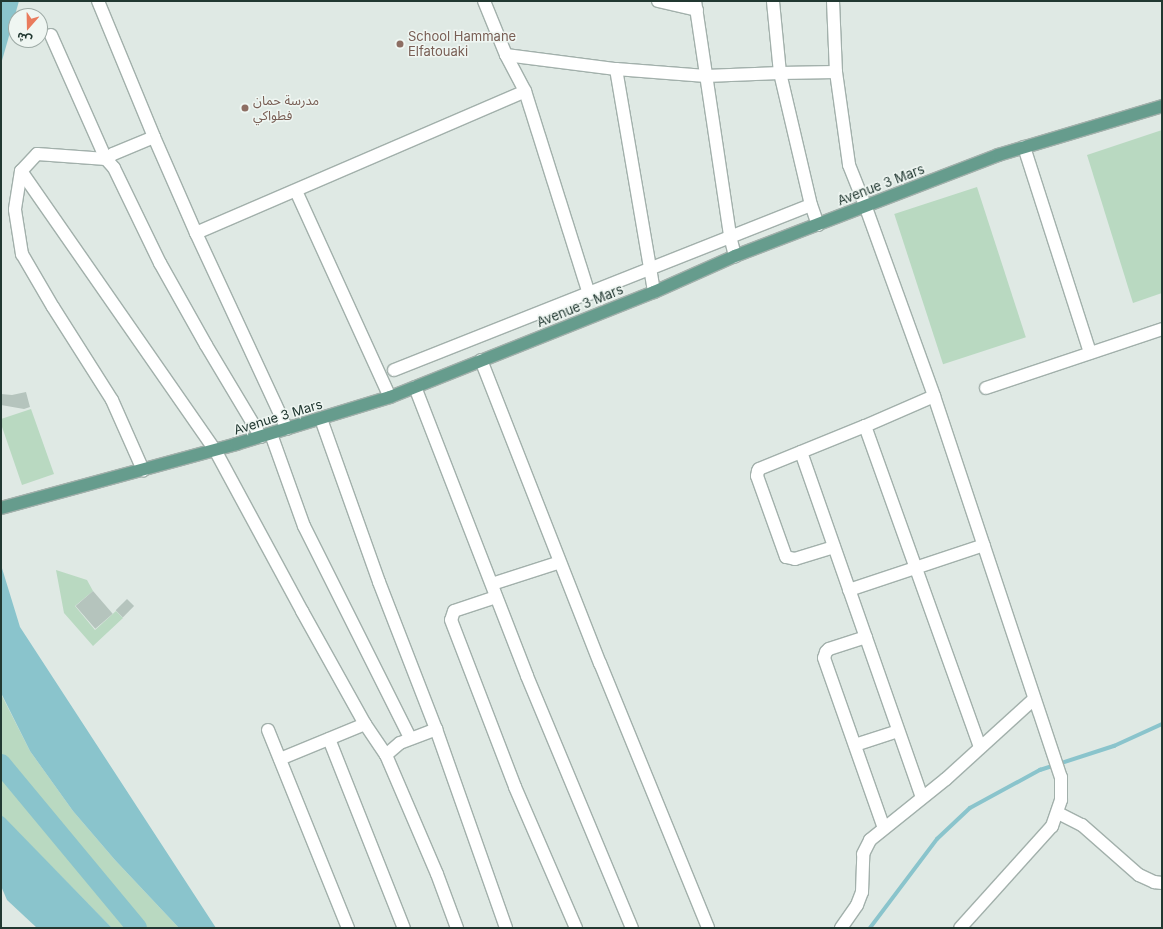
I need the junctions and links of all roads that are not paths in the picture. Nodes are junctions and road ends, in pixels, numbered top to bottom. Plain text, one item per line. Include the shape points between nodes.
1 (98, 1) edge
2 (484, 1) edge
3 (658, 1) edge
4 (772, 1) edge
5 (833, 1) edge
6 (696, 6) edge
7 (51, 35) dead end
8 (506, 55) junction
9 (616, 69) junction
10 (836, 72) junction
11 (780, 73) junction
12 (706, 76) junction
13 (525, 91) junction
14 (1162, 106) edge
15 (154, 137) junction
16 (1024, 147) junction
17 (106, 159) junction
18 (21, 171) junction
19 (296, 191) junction
20 (811, 205) junction
21 (865, 206) junction
22 (818, 225) junction
23 (196, 233) junction
24 (730, 236) junction
25 (736, 256) junction
26 (651, 268) junction
27 (654, 292) junction
28 (589, 294) junction
29 (1162, 329) edge
30 (1090, 353) junction
31 (481, 360) junction
32 (394, 370) dead end
33 (416, 387) junction
34 (986, 388) dead end
35 (934, 396) junction
36 (390, 397) junction
37 (321, 419) junction
38 (865, 426) junction
39 (287, 429) junction
40 (266, 435) junction
41 (215, 450) junction
42 (801, 452) junction
43 (143, 470) junction
44 (1, 508) edge
45 (984, 545) junction
46 (834, 547) junction
47 (560, 562) junction
48 (916, 569) junction
49 (492, 584) junction
50 (849, 590) junction
51 (496, 597) junction
52 (866, 637) junction
53 (1034, 699) junction
54 (366, 724) junction
55 (436, 729) junction
56 (268, 730) dead end
57 (898, 731) junction
58 (410, 738) junction
59 (329, 739) junction
60 (855, 745) junction
61 (980, 747) junction
62 (386, 755) junction
63 (280, 759) junction
64 (922, 797) junction
65 (1058, 813) junction
66 (884, 828) junction
67 (1162, 883) edge
68 (348, 928) edge
69 (404, 928) edge
70 (457, 928) edge
71 (506, 928) edge
72 (576, 928) edge
73 (632, 928) edge
74 (708, 928) edge
75 (841, 928) edge
76 (960, 928) edge

1 - 15 street
2 - 8 street
3 - 6 street
4 - 11 street
5 - 10 street
6 - 12 street
7 - 17 street
8 - 9 street
8 - 13 street
9 - 12 street
9 - 26 street
10 - 11 street
10 - 21 street via 849,165
11 - 12 street
11 - 20 street
12 - 24 street
13 - 19 street
13 - 28 street
14 - 16 main road, Avenue 3 Mars
15 - 17 street
15 - 23 street
16 - 21 main road, Avenue 3 Mars
16 - 30 street
17 - 18 street via 37,154
17 - 40 street via 114,168 160,263 206,345
18 - 41 street
18 - 43 street via 14,210 22,254 112,400
19 - 23 street
19 - 36 street
20 - 22 street
20 - 24 street
21 - 22 main road, Avenue 3 Mars
21 - 35 street
22 - 25 main road, Avenue 3 Mars
23 - 39 street
24 - 25 street
24 - 26 street
25 - 27 main road, Avenue 3 Mars
26 - 27 street
26 - 28 street
27 - 31 main road, Avenue 3 Mars
28 - 32 street
29 - 30 street
30 - 34 street
31 - 33 main road, Avenue 3 Mars
31 - 47 street
33 - 36 main road, Avenue 3 Mars
33 - 49 street
35 - 38 street
35 - 45 street
36 - 37 main road, Avenue 3 Mars
37 - 39 main road, Avenue 3 Mars
37 - 55 street via 379,582
38 - 42 street
38 - 48 street
39 - 40 main road, Avenue 3 Mars
40 - 41 main road, Avenue 3 Mars
40 - 58 street via 304,526
41 - 43 main road, Avenue 3 Mars
41 - 54 street
42 - 46 street
42 - 46 street via 759,469 757,474 782,546 786,557 791,559
43 - 44 main road, Avenue 3 Mars
45 - 48 street
45 - 53 street
46 - 50 street
47 - 49 street
47 - 74 street
48 - 50 street
48 - 61 street
49 - 51 street
50 - 52 street
51 - 72 street via 454,611 451,620 515,787
51 - 73 street
52 - 57 street
52 - 60 street via 829,649 824,655
53 - 61 street
53 - 65 street via 1061,777
54 - 59 street
54 - 62 street
55 - 58 street
55 - 71 street
56 - 63 street
57 - 60 street
57 - 64 street
58 - 62 street
59 - 63 street
59 - 69 street
60 - 66 street
61 - 64 street via 946,779
62 - 70 street
63 - 68 street
64 - 66 street
65 - 67 street via 1082,825 1139,875
65 - 76 street via 1044,837
66 - 75 street via 866,846 863,854 862,892 857,905

